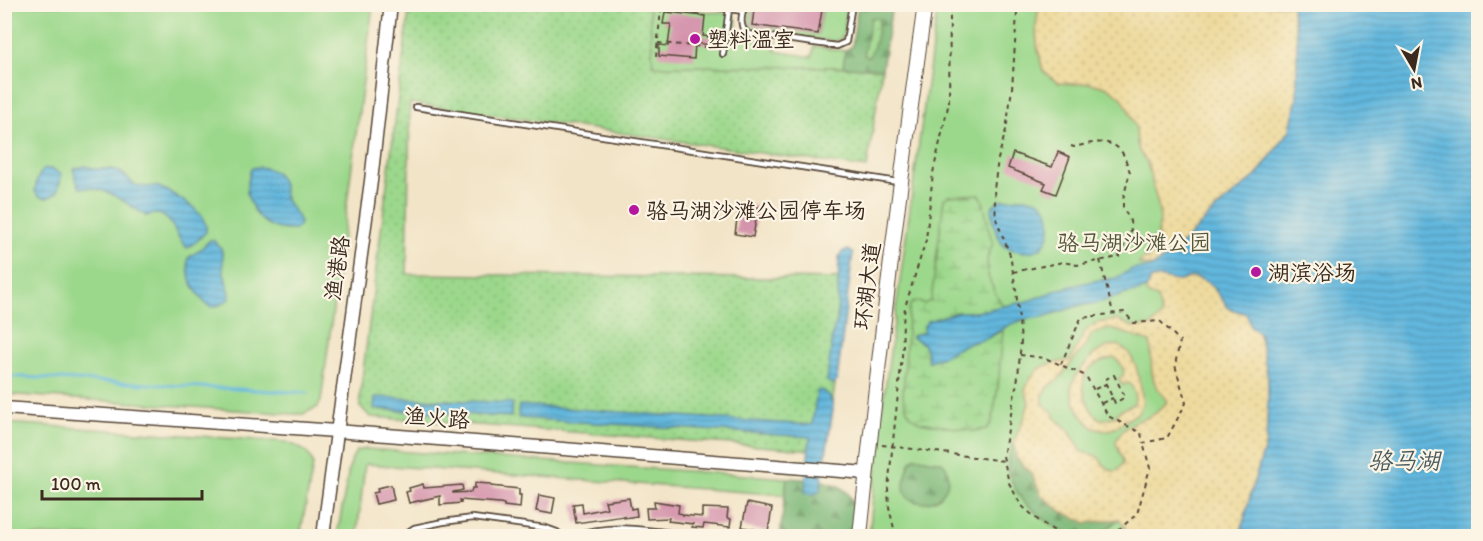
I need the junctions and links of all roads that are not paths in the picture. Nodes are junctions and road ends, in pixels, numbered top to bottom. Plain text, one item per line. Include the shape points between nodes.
1 (391, 4) edge
2 (696, 4) edge
3 (744, 4) edge
4 (852, 4) edge
5 (925, 4) edge
6 (1004, 4) edge
7 (706, 6) edge
8 (1018, 7) road end
9 (729, 9) junction
10 (743, 11) junction
11 (723, 51) road end
12 (416, 107) dead end
13 (901, 182) junction
14 (4, 408) edge
15 (336, 431) junction
16 (866, 473) junction
17 (323, 537) edge
18 (402, 537) edge
19 (562, 537) edge
20 (574, 537) edge
21 (692, 537) edge
22 (860, 537) edge

1 - 15 street, 渔港路
2 - 7 lane
3 - 10 lane
4 - 10 lane via 846,42 837,46 748,34 741,27
5 - 13 main road, 环湖大道
6 - 8 lane
7 - 9 lane
9 - 10 lane
9 - 11 lane
12 - 13 lane
13 - 16 main road, 环湖大道
14 - 15 street, 渔火路
15 - 16 street, 渔火路
15 - 17 street, 渔港路
16 - 22 main road, 环湖大道
18 - 19 lane via 414,528 473,518 546,528
20 - 21 lane via 601,529 644,529

